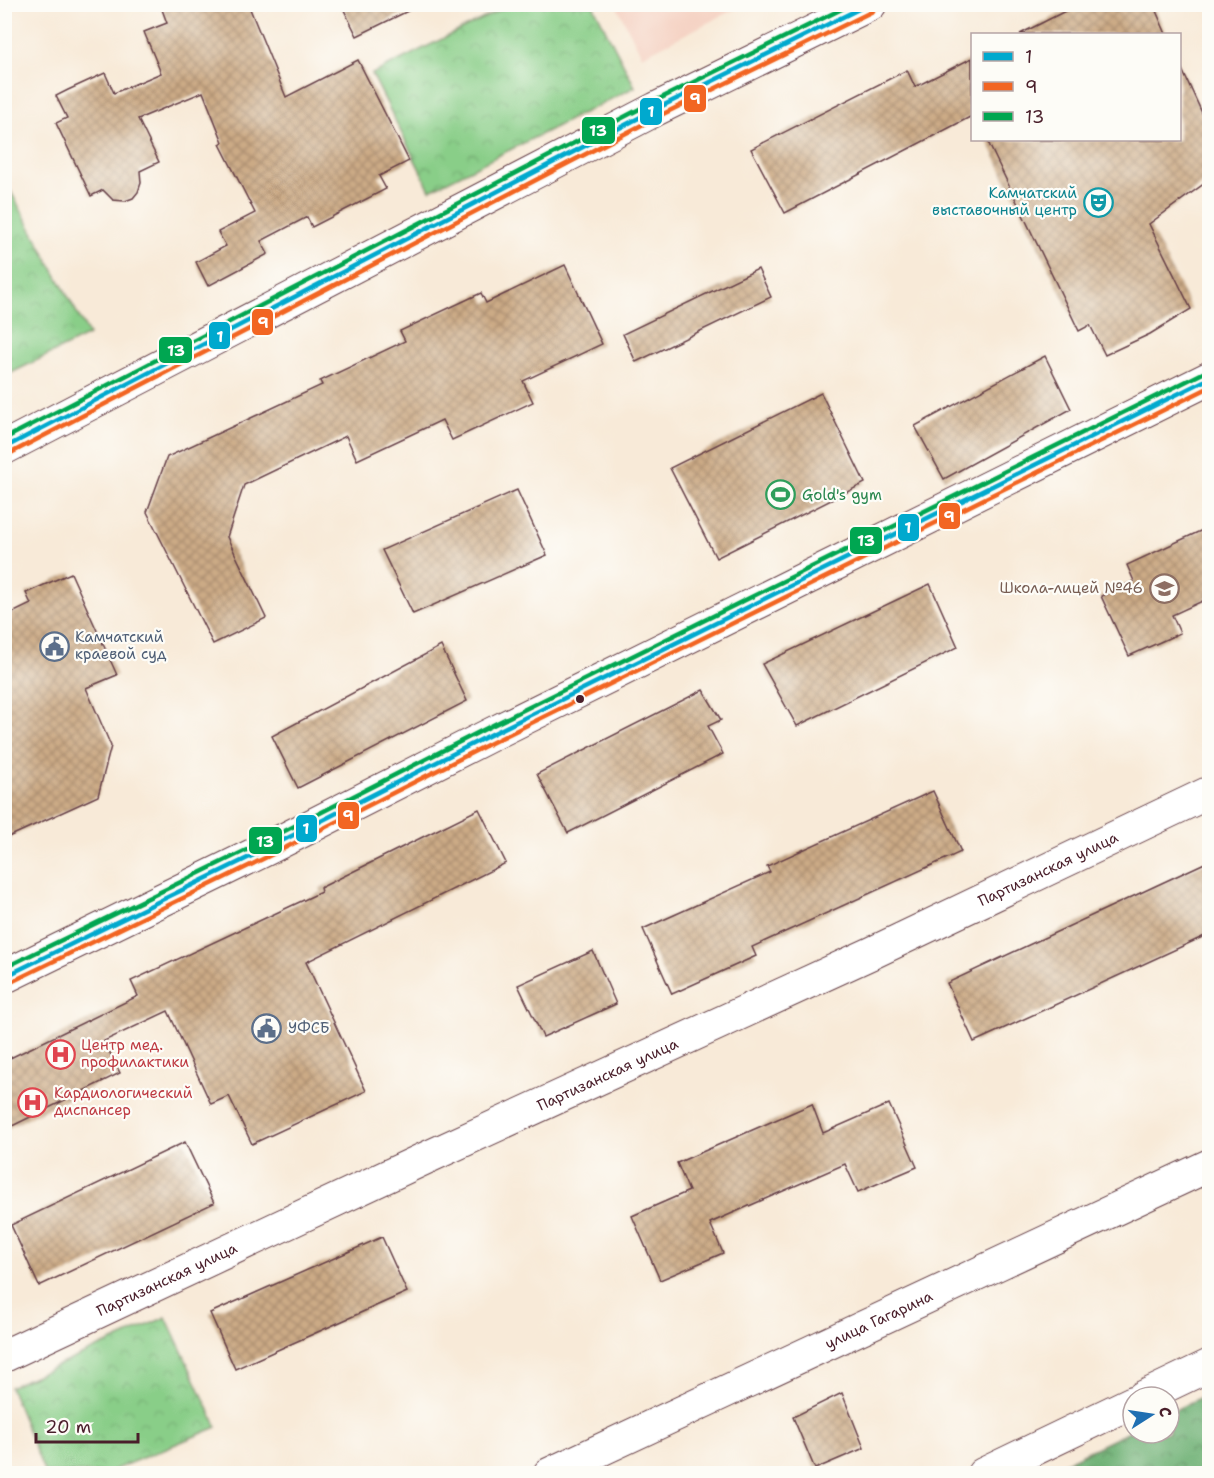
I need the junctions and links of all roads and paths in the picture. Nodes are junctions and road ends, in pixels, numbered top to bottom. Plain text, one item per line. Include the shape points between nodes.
1 (870, 4) edge
2 (1209, 378) edge
3 (4, 448) edge
4 (1209, 792) edge
5 (4, 977) edge
6 (1209, 1165) edge
7 (4, 1356) edge
8 (1209, 1365) edge
9 (1168, 1385) edge
10 (1121, 1408) edge
11 (549, 1473) edge
12 (983, 1473) edge

1 - 3 main road via 666,104
2 - 5 main road
4 - 7 street, Партизанская улица via 885,947
6 - 11 street, улица Гагарина
8 - 9 street
10 - 12 street

